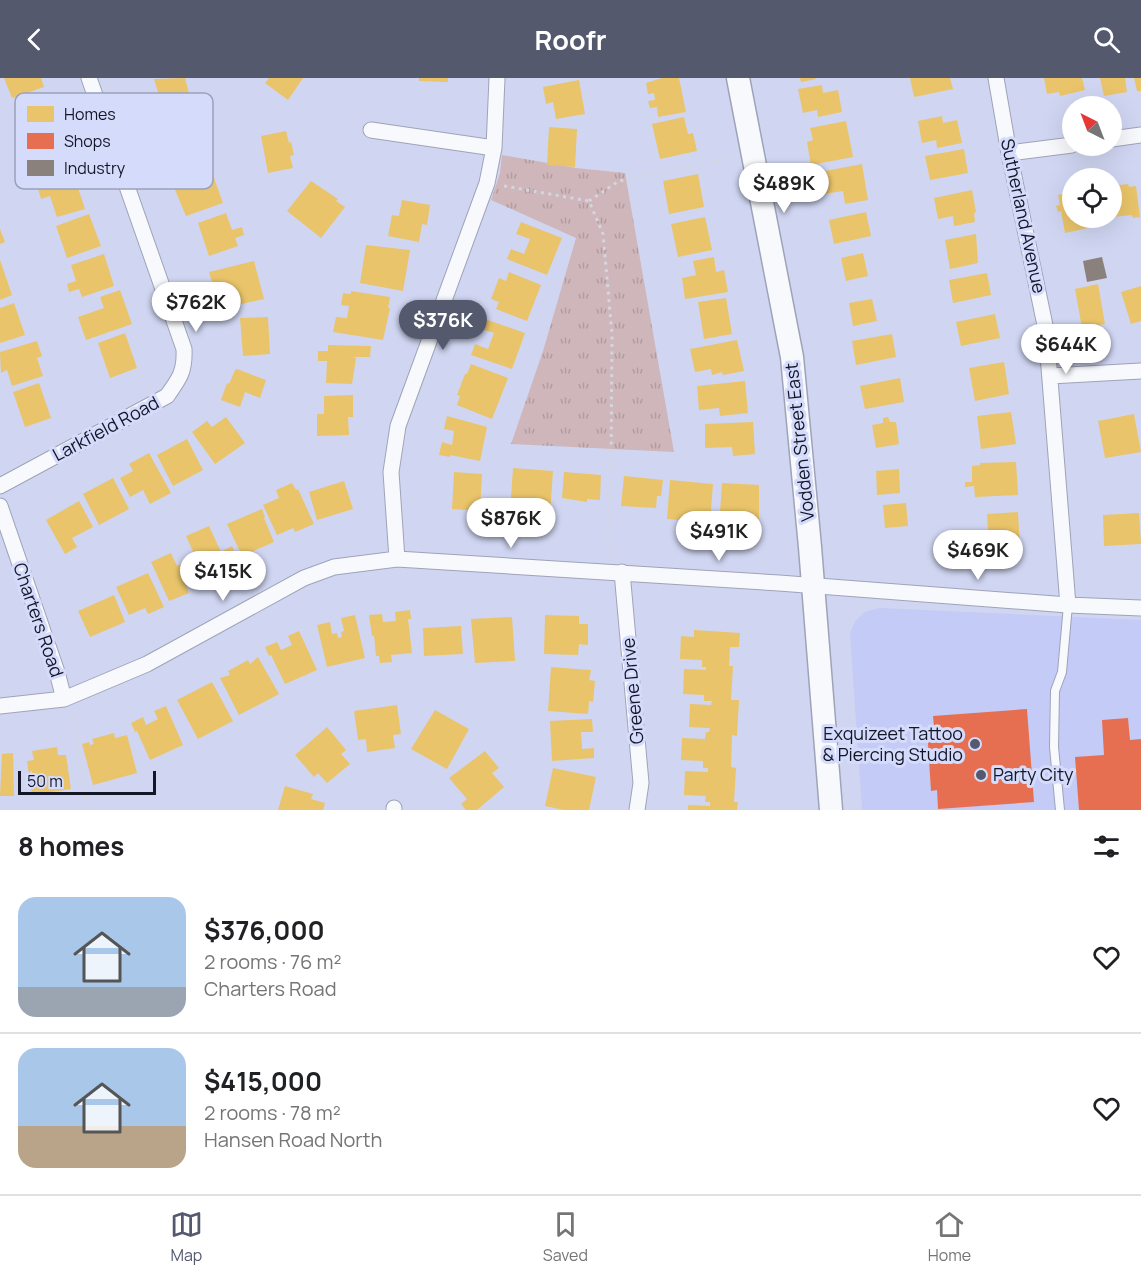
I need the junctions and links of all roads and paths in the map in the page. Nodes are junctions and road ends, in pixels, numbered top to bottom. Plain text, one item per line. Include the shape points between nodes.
1 (89, 78) edge
2 (497, 78) edge
3 (738, 78) edge
4 (996, 78) edge
5 (94, 93) edge
6 (371, 130) dead end
7 (1141, 135) edge
8 (1122, 138) edge
9 (1062, 146) edge
10 (494, 148) junction
11 (1009, 153) junction
12 (752, 155) junction
13 (487, 183) junction
14 (128, 189) edge
15 (589, 201) junction
16 (1141, 371) edge
17 (1050, 376) junction
18 (0, 486) edge
19 (0, 506) edge
20 (397, 559) junction
21 (622, 572) junction
22 (813, 585) junction
23 (1068, 605) junction
24 (1141, 608) edge
25 (64, 699) junction
26 (0, 706) edge
27 (88, 810) edge
28 (636, 810) edge
29 (831, 810) edge
30 (1060, 810) edge

1 - 5 street, Larkfield Road
2 - 10 street
3 - 12 street, Vodden Street East
4 - 11 street, Sutherland Avenue
6 - 10 street
7 - 8 street
9 - 11 street
10 - 13 street
11 - 17 street, Sutherland Avenue via 1046,330
12 - 15 path via 619,181
12 - 22 street, Vodden Street East via 792,357
13 - 15 path
13 - 20 street via 398,426 391,472
14 - 18 street, Larkfield Road via 184,348 185,366 180,378 167,396
15 - 21 path via 603,234 612,334 612,466 607,547
16 - 17 street
17 - 23 street, Sutherland Avenue
19 - 25 street, Charters Road
20 - 21 street
20 - 25 street via 334,567 304,578 147,664
21 - 22 street
21 - 28 street, Greene Drive via 641,783
22 - 23 street
22 - 29 street, Vodden Street East
23 - 24 street
23 - 30 lane via 1062,672 1055,691 1054,747
25 - 26 street
25 - 27 path via 74,723

